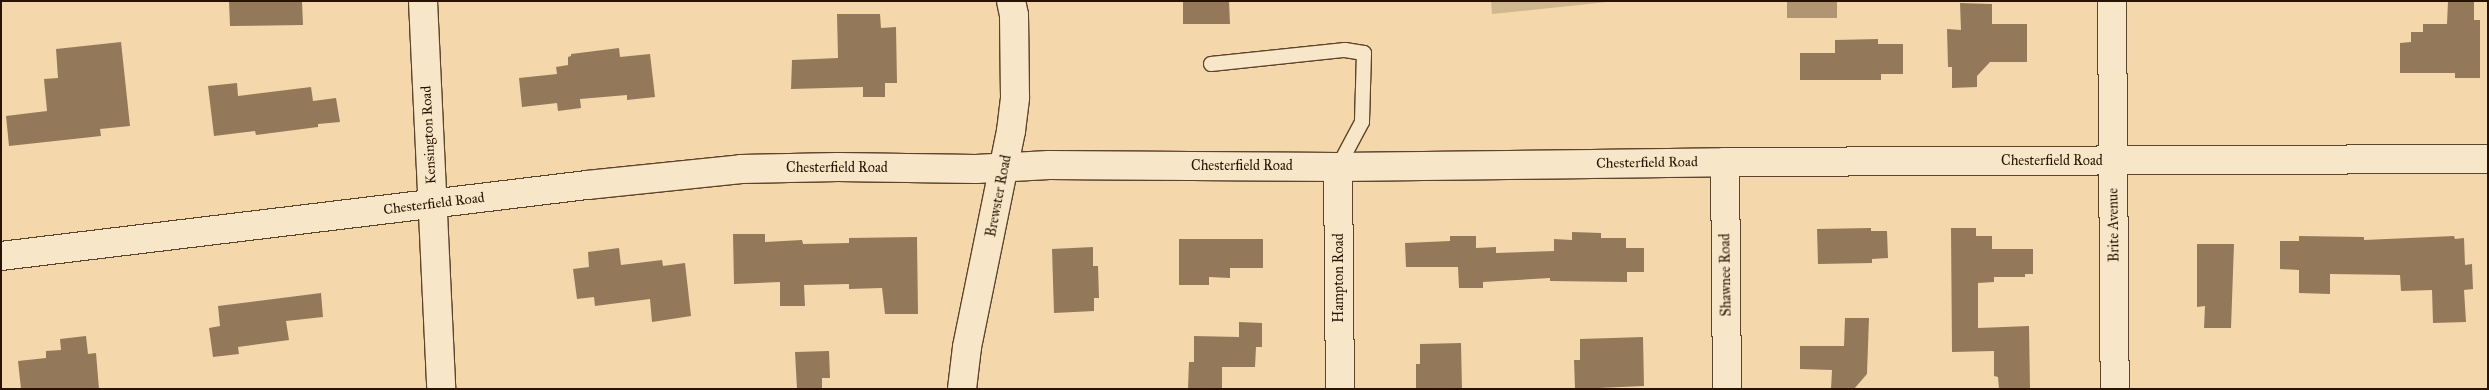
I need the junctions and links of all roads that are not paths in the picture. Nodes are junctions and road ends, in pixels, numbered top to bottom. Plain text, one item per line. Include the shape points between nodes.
1 (423, 1) edge
2 (1011, 1) edge
3 (2112, 1) edge
4 (1211, 64) dead end
5 (2488, 159) edge
6 (2113, 160) junction
7 (1724, 162) junction
8 (1338, 167) junction
9 (1004, 168) junction
10 (433, 204) junction
11 (1, 256) edge
12 (441, 389) edge
13 (962, 389) edge
14 (1340, 389) edge
15 (1727, 389) edge
16 (2115, 389) edge

1 - 10 street, Kensington Road
2 - 9 street, Brewster Road via 1015,98
3 - 6 street, Brite Avenue
4 - 8 lane via 1345,50 1364,53 1362,122
5 - 6 street, Chesterfield Road
6 - 7 street, Chesterfield Road
6 - 16 street, Brite Avenue
7 - 8 street, Chesterfield Road
7 - 15 street, Shawnee Road
8 - 9 street, Chesterfield Road via 1049,165
8 - 14 street, Hampton Road
9 - 10 street, Chesterfield Road via 741,169
9 - 13 street, Brewster Road via 967,347
10 - 11 street, Chesterfield Road
10 - 12 street, Kensington Road

